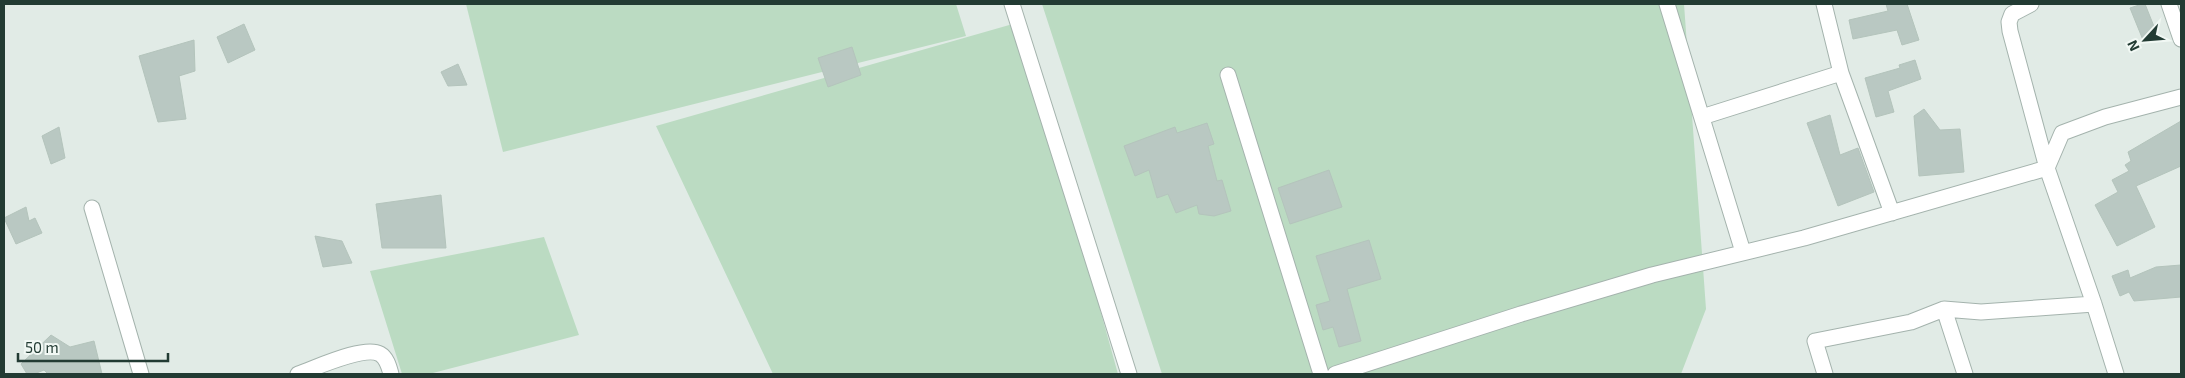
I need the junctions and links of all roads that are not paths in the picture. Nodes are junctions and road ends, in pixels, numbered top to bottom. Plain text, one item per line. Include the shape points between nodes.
1 (1012, 4) edge
2 (1667, 4) edge
3 (1824, 4) edge
4 (2032, 4) edge
5 (2169, 4) edge
6 (2181, 39) edge
7 (1841, 73) junction
8 (1228, 75) dead end
9 (2181, 97) edge
10 (1702, 117) junction
11 (2047, 168) junction
12 (92, 208) dead end
13 (1892, 213) junction
14 (1743, 252) junction
15 (2094, 304) junction
16 (1944, 309) junction
17 (141, 374) edge
18 (298, 374) edge
19 (391, 374) edge
20 (1129, 374) edge
21 (1320, 374) edge
22 (1335, 374) edge
23 (1825, 374) edge
24 (1965, 374) edge
25 (2116, 374) edge

1 - 20 street
2 - 10 street
3 - 7 street
4 - 11 street via 2012,14 2009,22
5 - 6 street
7 - 10 street
7 - 13 street
8 - 21 street
9 - 11 street via 2105,117 2062,133
10 - 14 street
11 - 13 street
11 - 15 street
12 - 17 street
13 - 14 street
14 - 22 street via 1540,308
15 - 16 street via 1981,312
15 - 25 street
16 - 23 street via 1911,322 1815,341
16 - 24 street
18 - 19 street via 372,351 387,361

